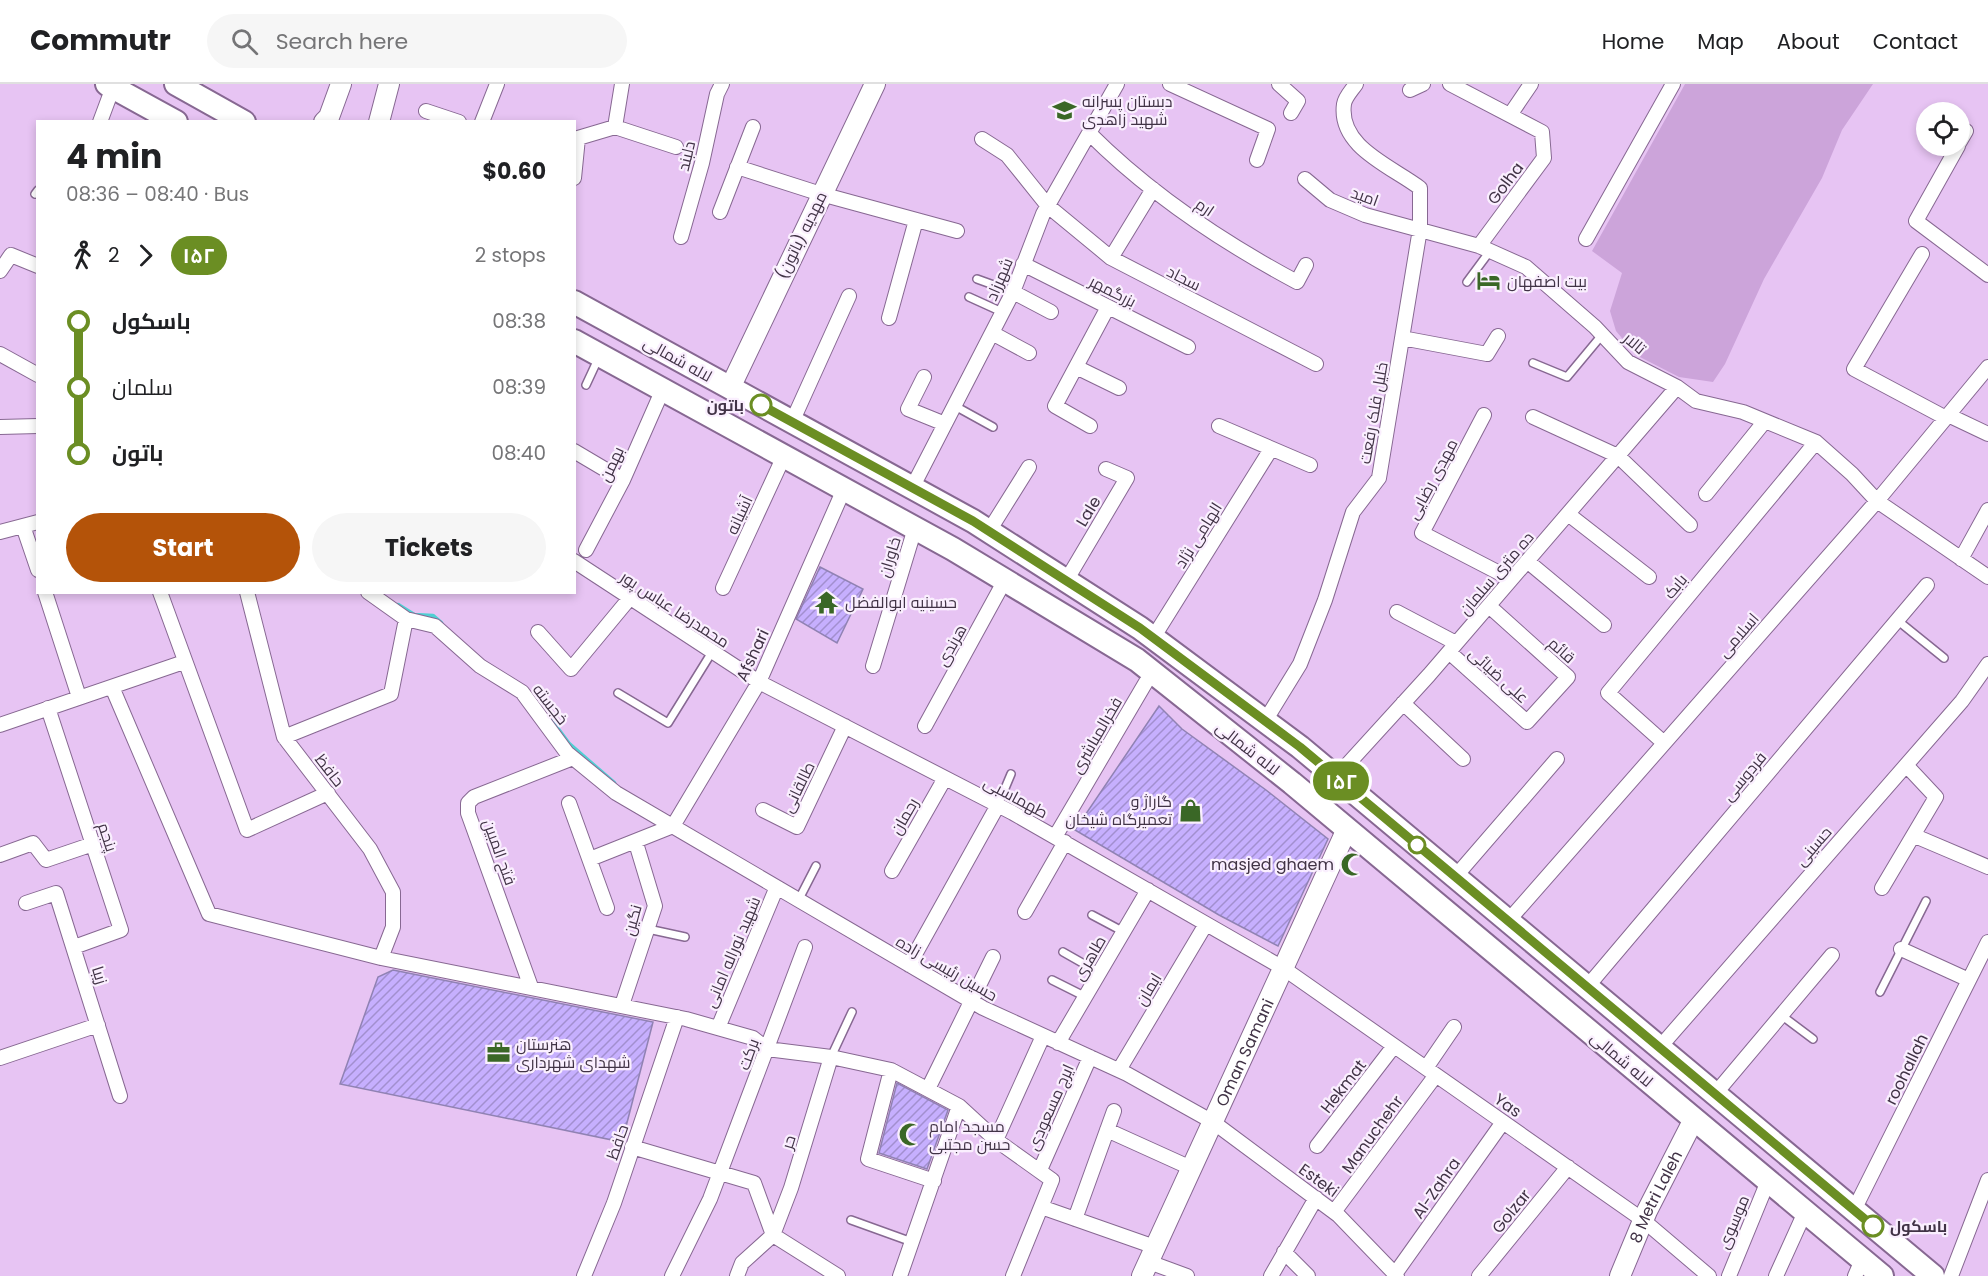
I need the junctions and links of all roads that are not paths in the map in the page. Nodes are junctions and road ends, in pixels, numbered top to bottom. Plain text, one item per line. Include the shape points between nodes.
1 (176, 84) edge
2 (342, 84) edge
3 (389, 84) edge
4 (497, 84) edge
5 (622, 84) edge
6 (722, 84) edge
7 (875, 84) edge
8 (1117, 84) edge
9 (1170, 84) edge
10 (1279, 84) edge
11 (1356, 84) edge
12 (1423, 84) edge
13 (1450, 84) edge
14 (1531, 84) edge
15 (1672, 84) edge
16 (110, 86) edge
17 (1406, 86) edge
18 (426, 111) dead end
19 (1291, 113) dead end
20 (1510, 115) junction
21 (101, 120) edge
22 (172, 120) edge
23 (240, 120) edge
24 (326, 120) edge
25 (380, 120) edge
26 (453, 120) edge
27 (483, 120) edge
28 (615, 127) junction
29 (753, 128) dead end
30 (1089, 133) junction
31 (982, 139) dead end
32 (675, 147) dead end
33 (1952, 156) edge
34 (576, 158) edge
35 (1257, 160) dead end
36 (737, 167) junction
37 (1305, 179) dead end
38 (1153, 189) junction
39 (821, 194) junction
40 (1048, 206) junction
41 (720, 212) dead end
42 (916, 220) junction
43 (1420, 229) junction
44 (957, 231) dead end
45 (681, 237) dead end
46 (1586, 239) dead end
47 (1484, 248) junction
48 (1922, 254) dead end
49 (1110, 258) junction
50 (1023, 264) junction
51 (36, 265) edge
52 (1306, 265) dead end
53 (0, 272) edge
54 (1988, 275) edge
55 (977, 279) dead end
56 (1467, 282) dead end
57 (1013, 292) junction
58 (849, 296) dead end
59 (969, 297) dead end
60 (576, 303) edge
61 (1108, 307) junction
62 (1002, 312) junction
63 (1052, 312) dead end
64 (889, 318) dead end
65 (992, 333) junction
66 (1602, 335) junction
67 (1498, 336) dead end
68 (1402, 338) junction
69 (576, 342) edge
70 (1188, 347) dead end
71 (1029, 353) dead end
72 (0, 354) edge
73 (600, 354) junction
74 (1533, 363) dead end
75 (1316, 364) dead end
76 (1076, 367) junction
77 (1988, 367) edge
78 (36, 374) edge
79 (924, 377) dead end
80 (586, 385) dead end
81 (1677, 387) junction
82 (730, 388) junction
83 (1119, 388) dead end
84 (663, 389) junction
85 (955, 406) junction
86 (1484, 415) dead end
87 (1533, 417) dead end
88 (1947, 417) junction
89 (1766, 421) junction
90 (792, 422) junction
91 (945, 424) junction
92 (36, 426) edge
93 (1090, 426) dead end
94 (1219, 426) dead end
95 (993, 427) dead end
96 (0, 428) edge
97 (1988, 434) edge
98 (1816, 442) junction
99 (1271, 448) junction
100 (576, 452) edge
101 (784, 456) junction
102 (1618, 456) junction
103 (1310, 465) dead end
104 (1029, 467) dead end
105 (1106, 469) dead end
106 (623, 480) junction
107 (912, 488) junction
108 (844, 489) junction
109 (1706, 494) dead end
110 (1877, 501) junction
111 (1988, 510) edge
112 (1568, 514) junction
113 (962, 515) junction
114 (36, 523) edge
115 (1690, 525) dead end
116 (23, 526) junction
117 (915, 528) junction
118 (989, 531) junction
119 (0, 532) edge
120 (941, 542) junction
121 (586, 550) dead end
122 (1961, 559) junction
123 (1527, 561) junction
124 (576, 562) edge
125 (36, 564) edge
126 (1648, 577) dead end
127 (1988, 577) edge
128 (1511, 579) junction
129 (1005, 580) junction
130 (1066, 581) junction
131 (1927, 585) dead end
132 (723, 588) dead end
133 (46, 594) edge
134 (161, 594) edge
135 (248, 594) edge
136 (371, 594) edge
137 (630, 599) junction
138 (1489, 606) junction
139 (1397, 612) dead end
140 (406, 619) junction
141 (1897, 620) junction
142 (1605, 625) dead end
143 (538, 633) dead end
144 (1153, 638) junction
145 (1453, 648) junction
146 (712, 652) junction
147 (1944, 658) dead end
148 (184, 663) junction
149 (1988, 664) edge
150 (873, 666) dead end
151 (759, 682) junction
152 (1146, 682) dead end
153 (112, 687) junction
154 (618, 693) dead end
155 (79, 697) junction
156 (1403, 703) junction
157 (48, 708) junction
158 (1265, 721) junction
159 (1527, 722) joint
160 (0, 725) edge
161 (845, 726) junction
162 (925, 726) dead end
163 (284, 737) junction
164 (1664, 743) junction
165 (573, 758) junction
166 (1463, 759) dead end
167 (1557, 759) dead end
168 (1906, 765) junction
169 (1011, 774) dead end
170 (1336, 777) junction
171 (945, 778) junction
172 (328, 793) junction
173 (569, 803) dead end
174 (998, 805) junction
175 (763, 810) dead end
176 (673, 826) junction
177 (1347, 829) junction
178 (1915, 836) junction
179 (1060, 840) junction
180 (636, 843) junction
181 (93, 844) junction
182 (0, 855) edge
183 (590, 859) junction
184 (816, 866) dead end
185 (1988, 867) edge
186 (892, 871) dead end
187 (1455, 877) junction
188 (1882, 888) dead end
189 (776, 889) junction
190 (1148, 890) junction
191 (798, 901) junction
192 (1926, 901) dead end
193 (26, 903) dead end
194 (607, 908) dead end
195 (1025, 912) dead end
196 (1092, 915) dead end
197 (1508, 921) junction
198 (1206, 924) junction
199 (648, 929) junction
200 (1124, 932) junction
201 (685, 937) dead end
202 (1988, 942) edge
203 (74, 947) junction
204 (805, 947) dead end
205 (1901, 949) junction
206 (1062, 952) dead end
207 (1832, 955) dead end
208 (993, 957) dead end
209 (381, 958) junction
210 (1557, 961) junction
211 (909, 966) junction
212 (1283, 968) junction
213 (1100, 973) junction
214 (1520, 974) junction
215 (1052, 980) dead end
216 (1969, 980) junction
217 (531, 987) junction
218 (1587, 987) junction
219 (1880, 992) dead end
220 (1086, 997) junction
221 (971, 1002) junction
222 (622, 1005) junction
223 (852, 1012) dead end
224 (1781, 1015) junction
225 (1622, 1016) junction
226 (676, 1017) junction
227 (98, 1025) junction
228 (1454, 1027) dead end
229 (718, 1028) junction
230 (1587, 1029) junction
231 (1043, 1036) junction
232 (1814, 1039) dead end
233 (1058, 1043) junction
234 (1395, 1046) junction
235 (1660, 1047) junction
236 (767, 1049) junction
237 (831, 1057) junction
238 (1090, 1057) junction
239 (0, 1059) edge
240 (891, 1070) junction
241 (1119, 1070) junction
242 (1431, 1071) junction
243 (928, 1089) junction
244 (1715, 1094) junction
245 (120, 1096) dead end
246 (959, 1106) junction
247 (1114, 1111) dead end
248 (1694, 1119) junction
249 (1213, 1122) junction
250 (1503, 1122) junction
251 (1107, 1130) junction
252 (996, 1140) junction
253 (1317, 1146) dead end
254 (632, 1147) junction
255 (1568, 1167) junction
256 (1191, 1168) junction
257 (1040, 1170) junction
258 (718, 1171) junction
259 (934, 1180) junction
260 (1988, 1180) edge
261 (1768, 1181) junction
262 (1316, 1198) junction
263 (1041, 1207) junction
264 (1854, 1210) junction
265 (1334, 1212) junction
266 (1805, 1212) junction
267 (1075, 1219) junction
268 (851, 1220) dead end
269 (1643, 1220) junction
270 (773, 1235) junction
271 (912, 1242) junction
272 (1284, 1252) junction
273 (1149, 1262) edge
274 (1859, 1268) edge
275 (829, 1274) edge
276 (1396, 1275) edge
277 (584, 1276) edge
278 (672, 1276) edge
279 (736, 1276) edge
280 (900, 1276) edge
281 (1013, 1276) edge
282 (1187, 1276) edge
283 (1271, 1276) edge
284 (1308, 1276) edge
285 (1479, 1276) edge
286 (1620, 1276) edge
287 (1709, 1276) edge
288 (1729, 1276) edge
289 (1776, 1276) edge
290 (1882, 1276) edge
291 (1933, 1276) edge
292 (1951, 1276) edge

1 - 23 main road
2 - 24 street
3 - 25 street
4 - 27 street
5 - 28 street
6 - 45 street, دلبند
7 - 39 street, مهدیه (باتون)
8 - 30 street, شهرزاد
9 - 35 street via 1268,129
10 - 19 street via 1299,101
11 - 43 street via 1344,102 1345,127 1364,151 1420,188
12 - 17 street
13 - 20 street, Golha
14 - 20 street
15 - 46 street
16 - 21 street
16 - 22 main road
18 - 26 street
20 - 47 street, Golha via 1542,132 1544,158
28 - 32 street
28 - 34 street via 578,138
29 - 36 street
30 - 38 street, ارم
30 - 40 street, شهرزاد
31 - 40 street, سجاد via 1007,155
33 - 54 street via 1916,221
36 - 39 street
36 - 41 street
37 - 43 street, امید via 1330,200 1365,215
38 - 49 street
38 - 52 street, ارم via 1252,257 1298,282
39 - 42 street
39 - 82 street, مهدیه (باتون)
40 - 49 street, سجاد
40 - 50 street, شهرزاد
42 - 44 street
42 - 64 street
43 - 47 street, تالار
43 - 68 street, خلیل فلک رفعت
47 - 56 lane
47 - 66 street, تالار via 1526,267
48 - 88 street via 1854,369
49 - 75 street, سجاد
50 - 57 street, شهرزاد
50 - 61 street, بزرگمهر
51 - 53 street via 11,255
55 - 57 lane
57 - 62 street, شهرزاد
57 - 63 street
58 - 90 street
59 - 62 lane
60 - 82 main road, لاله شمالی
61 - 70 street, بزرگمهر
61 - 76 street
62 - 65 street, شهرزاد
65 - 71 street
65 - 85 street, شهرزاد
66 - 74 lane via 1567,377
66 - 81 street, تالار via 1628,362
67 - 68 street via 1487,354
68 - 158 street, خلیل فلک رفعت via 1379,478 1353,512 1300,664
69 - 73 main road, لاله شمالی
72 - 78 street
73 - 80 lane
73 - 84 main road, لاله شمالی
76 - 83 street
76 - 93 street via 1055,406
77 - 88 street, اسلامی
79 - 91 street via 908,409
81 - 89 street, تالار via 1696,401
81 - 102 street, ده متری سلمان
82 - 90 main road, لاله شمالی
84 - 101 main road, لاله شمالی
84 - 106 street, بهمن
85 - 91 street, شهرزاد
85 - 95 lane
86 - 128 street, مهدی رضایی via 1422,533
87 - 102 street
88 - 97 street
88 - 110 street, اسلامی
89 - 98 street, تالار
89 - 109 street
90 - 107 main road, لاله شمالی
91 - 107 street, شهرزاد
92 - 96 street
94 - 99 street
98 - 110 street, تالار
98 - 164 street, بابک via 1608,693
99 - 103 street
99 - 144 street, الهامی نژاد
100 - 106 street
101 - 108 main road, لاله شمالی
101 - 132 street, آشیانه
102 - 112 street, ده متری سلمان
102 - 115 street
104 - 118 street
105 - 130 street, Lale via 1127,478
106 - 121 street, بهمن
107 - 113 main road, لاله شمالی
108 - 117 main road, لاله شمالی
108 - 151 street, Afshari
110 - 122 street, تالار
110 - 164 street, اسلامی
111 - 122 street
112 - 123 street, ده متری سلمان
112 - 126 street
113 - 118 main road, لاله شمالی
113 - 120 main road
114 - 116 street
116 - 119 street
116 - 125 street
117 - 120 main road, لاله شمالی
117 - 150 street, خاوران
118 - 130 main road, لاله شمالی
120 - 129 main road, لاله شمالی
122 - 127 street, تالار
123 - 128 street, ده متری سلمان
123 - 142 street
124 - 137 street, محمدرضا عباس پور
128 - 138 street, ده متری سلمان
129 - 162 street, هرندی
129 - 177 main road, لاله شمالی via 1137,660
130 - 144 main road, لاله شمالی
131 - 141 street, فردوسی
133 - 155 street
134 - 148 street
135 - 163 street, حافظ
136 - 140 street, خجسته
137 - 143 street via 571,669
137 - 146 street, محمدرضا عباس پور
138 - 145 street, ده متری سلمان
138 - 159 street, قائم via 1568,678
139 - 145 street, علی ضیائی
140 - 163 street via 391,694
140 - 165 street, خجسته via 435,626 480,666 522,692
141 - 147 lane
141 - 218 street, فردوسی
144 - 158 main road, لاله شمالی
145 - 156 street, ده متری سلمان
145 - 159 street, علی ضیائی
146 - 151 street, محمدرضا عباس پور
146 - 154 lane via 668,723
148 - 153 street
148 - 172 street via 247,830
149 - 168 street, حسینی via 1962,701
151 - 161 street, طهماسبی
151 - 176 street, Afshari
152 - 179 street, فخرالمباشری
153 - 155 street
153 - 209 street via 209,914
155 - 157 street
156 - 166 street
156 - 170 street, ده متری سلمان
157 - 160 street
157 - 181 street, پنجم
158 - 170 main road, لاله شمالی
161 - 171 street, طهماسبی
161 - 175 street, طالقانی via 797,827
163 - 172 street, حافظ
164 - 197 street, اسلامی
165 - 176 street, خجسته via 616,793
165 - 217 street, فتح المبین via 474,797 468,803 468,813
167 - 187 street
168 - 178 street via 1936,797
168 - 235 street, حسینی
169 - 174 lane
170 - 187 main road, لاله شمالی
171 - 174 street, طهماسبی
171 - 186 street, رحمان
172 - 209 street, حافظ via 370,849 393,892 393,927
173 - 183 street
174 - 179 street, طهماسبی
174 - 211 street
176 - 180 street
176 - 189 street, حسین رئیسی زاده
177 - 212 street, Oman Samani
177 - 214 main road, لاله شمالی
178 - 185 street
178 - 188 street
179 - 190 street, طهماسبی
179 - 195 street, فخرالمباشری
180 - 183 street
180 - 199 street, نگین via 655,906
181 - 182 street via 46,860 33,843
181 - 203 street, پنجم via 121,930
183 - 194 street
184 - 191 lane
187 - 197 main road, لاله شمالی
189 - 191 street, حسین رئیسی زاده
189 - 229 street, شهید نوراله امانی
190 - 198 street, طهماسبی
190 - 200 street, طاهری
191 - 211 street, حسین رئیسی زاده
192 - 205 lane
193 - 203 street, زیبا via 56,893
196 - 200 lane
197 - 210 main road, لاله شمالی
198 - 212 street, طهماسبی
198 - 241 street, ایمان
199 - 201 lane
199 - 222 street, نگین
200 - 213 street, طاهری
202 - 216 street, roohallah
203 - 227 street, زیبا
204 - 236 street, برکت
205 - 216 street
205 - 219 lane
206 - 213 lane
207 - 224 street
208 - 221 street
209 - 217 street
210 - 214 main road via 1558,980 1554,987 1540,986
210 - 218 main road, لاله شمالی
211 - 221 street, حسین رئیسی زاده
212 - 234 street, Yas
212 - 249 street, Oman Samani
213 - 220 street, طاهری
214 - 230 main road, لاله شمالی
215 - 220 lane
216 - 264 street, roohallah
217 - 222 street
218 - 225 main road, لاله شمالی
220 - 233 street, طاهری
221 - 231 street, حسین رئیسی زاده
221 - 243 street
222 - 226 street
223 - 237 lane
224 - 232 lane
224 - 244 street
225 - 230 main road via 1596,1000 1591,1001 1584,1004
225 - 235 main road, لاله شمالی
226 - 229 street
226 - 254 street, حافظ
227 - 239 street
227 - 245 street, زیبا
228 - 242 street, Manuchehr
229 - 236 street via 753,1038
230 - 248 main road, لاله شمالی
231 - 233 street, حسین رئیسی زاده
231 - 252 street
233 - 238 street, حسین رئیسی زاده
234 - 242 street, Yas
234 - 253 street, Hekmat
235 - 244 main road, لاله شمالی
236 - 237 street
236 - 258 street, برکت
237 - 240 street
237 - 270 street, حر
238 - 241 street, حسین رئیسی زاده
238 - 257 street, ایرج مسعودی
240 - 243 street
240 - 259 street via 868,1159
241 - 249 street, حسین رئیسی زاده
242 - 250 street, Yas
242 - 265 street, Manuchehr
243 - 246 street
244 - 264 main road, لاله شمالی
246 - 252 street
246 - 259 street
247 - 251 street
248 - 261 main road, لاله شمالی
248 - 269 street, 8 Metri Laleh
249 - 256 street, Oman Samani
249 - 262 street, Esteki
250 - 255 street, Yas
250 - 276 street, Al-Zahra
251 - 256 street
251 - 267 street
252 - 257 street
254 - 258 street
254 - 277 street, حافظ
255 - 269 street, Yas
255 - 285 street, Golzar
256 - 273 street, Oman Samani
257 - 263 street via 1052,1180
258 - 270 street via 754,1183
258 - 278 street, برکت via 710,1199
259 - 271 street
260 - 292 street
261 - 266 main road, لاله شمالی
261 - 288 street, موسوی
262 - 265 street, Esteki
262 - 272 street
263 - 267 street
263 - 281 street
264 - 291 main road, لاله شمالی
265 - 276 street, Esteki
266 - 274 main road, لاله شمالی
266 - 289 street
267 - 273 street
268 - 271 lane
269 - 286 street, 8 Metri Laleh
269 - 287 street, Yas
270 - 275 street
270 - 279 street via 742,1263
271 - 280 street
272 - 283 street
272 - 284 street
273 - 282 street
274 - 290 main road, لاله شمالی

